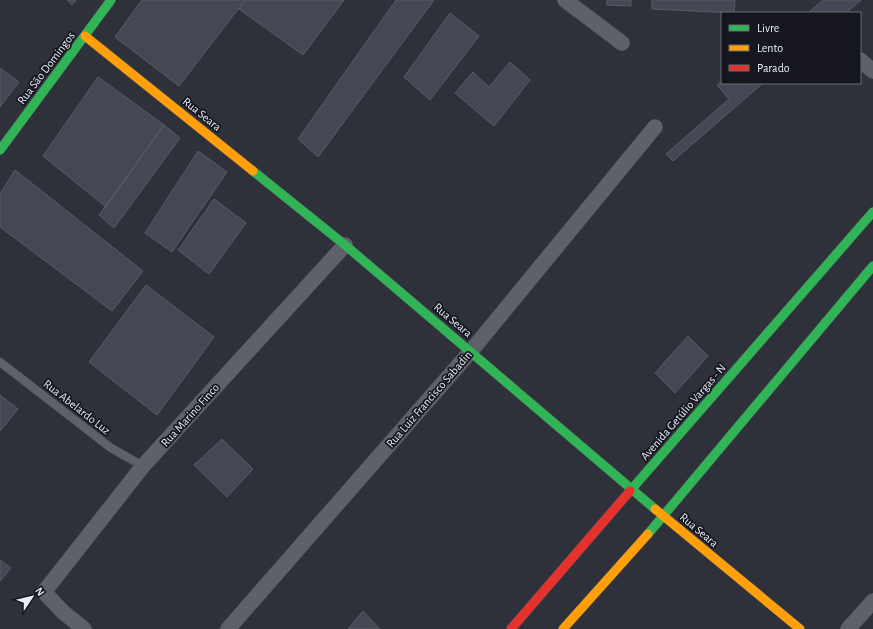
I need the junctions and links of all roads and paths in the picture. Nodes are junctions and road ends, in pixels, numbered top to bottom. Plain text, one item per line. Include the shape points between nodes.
1 (111, 0) edge
2 (565, 0) edge
3 (85, 36) junction
4 (622, 43) dead end
5 (861, 61) edge
6 (873, 71) edge
7 (655, 127) dead end
8 (0, 150) edge
9 (873, 212) edge
10 (345, 245) junction
11 (873, 266) edge
12 (471, 351) junction
13 (0, 362) edge
14 (143, 466) junction
15 (632, 488) junction
16 (664, 516) junction
17 (873, 601) edge
18 (84, 629) edge
19 (228, 629) edge
20 (511, 629) edge
21 (562, 629) edge
22 (800, 629) edge
23 (848, 629) edge

1 - 3 street, Rua São Domingos
2 - 4 street
3 - 8 street, Rua São Domingos
3 - 10 street, Rua Seara
5 - 6 street
7 - 12 street, Rua Luiz Francisco Sabadin
9 - 15 street, Avenida Getúlio Vargas - N
10 - 12 street, Rua Seara
10 - 14 street, Rua Marino Finco
11 - 16 street
12 - 15 street, Rua Seara
12 - 19 street, Rua Luiz Francisco Sabadin
13 - 14 lane, Rua Abelardo Luz via 111,448
14 - 18 street, Rua Marino Finco via 44,592
15 - 16 street, Rua Seara
15 - 20 street, Avenida Getúlio Vargas - N
16 - 21 street
16 - 22 street, Rua Seara
17 - 23 street

